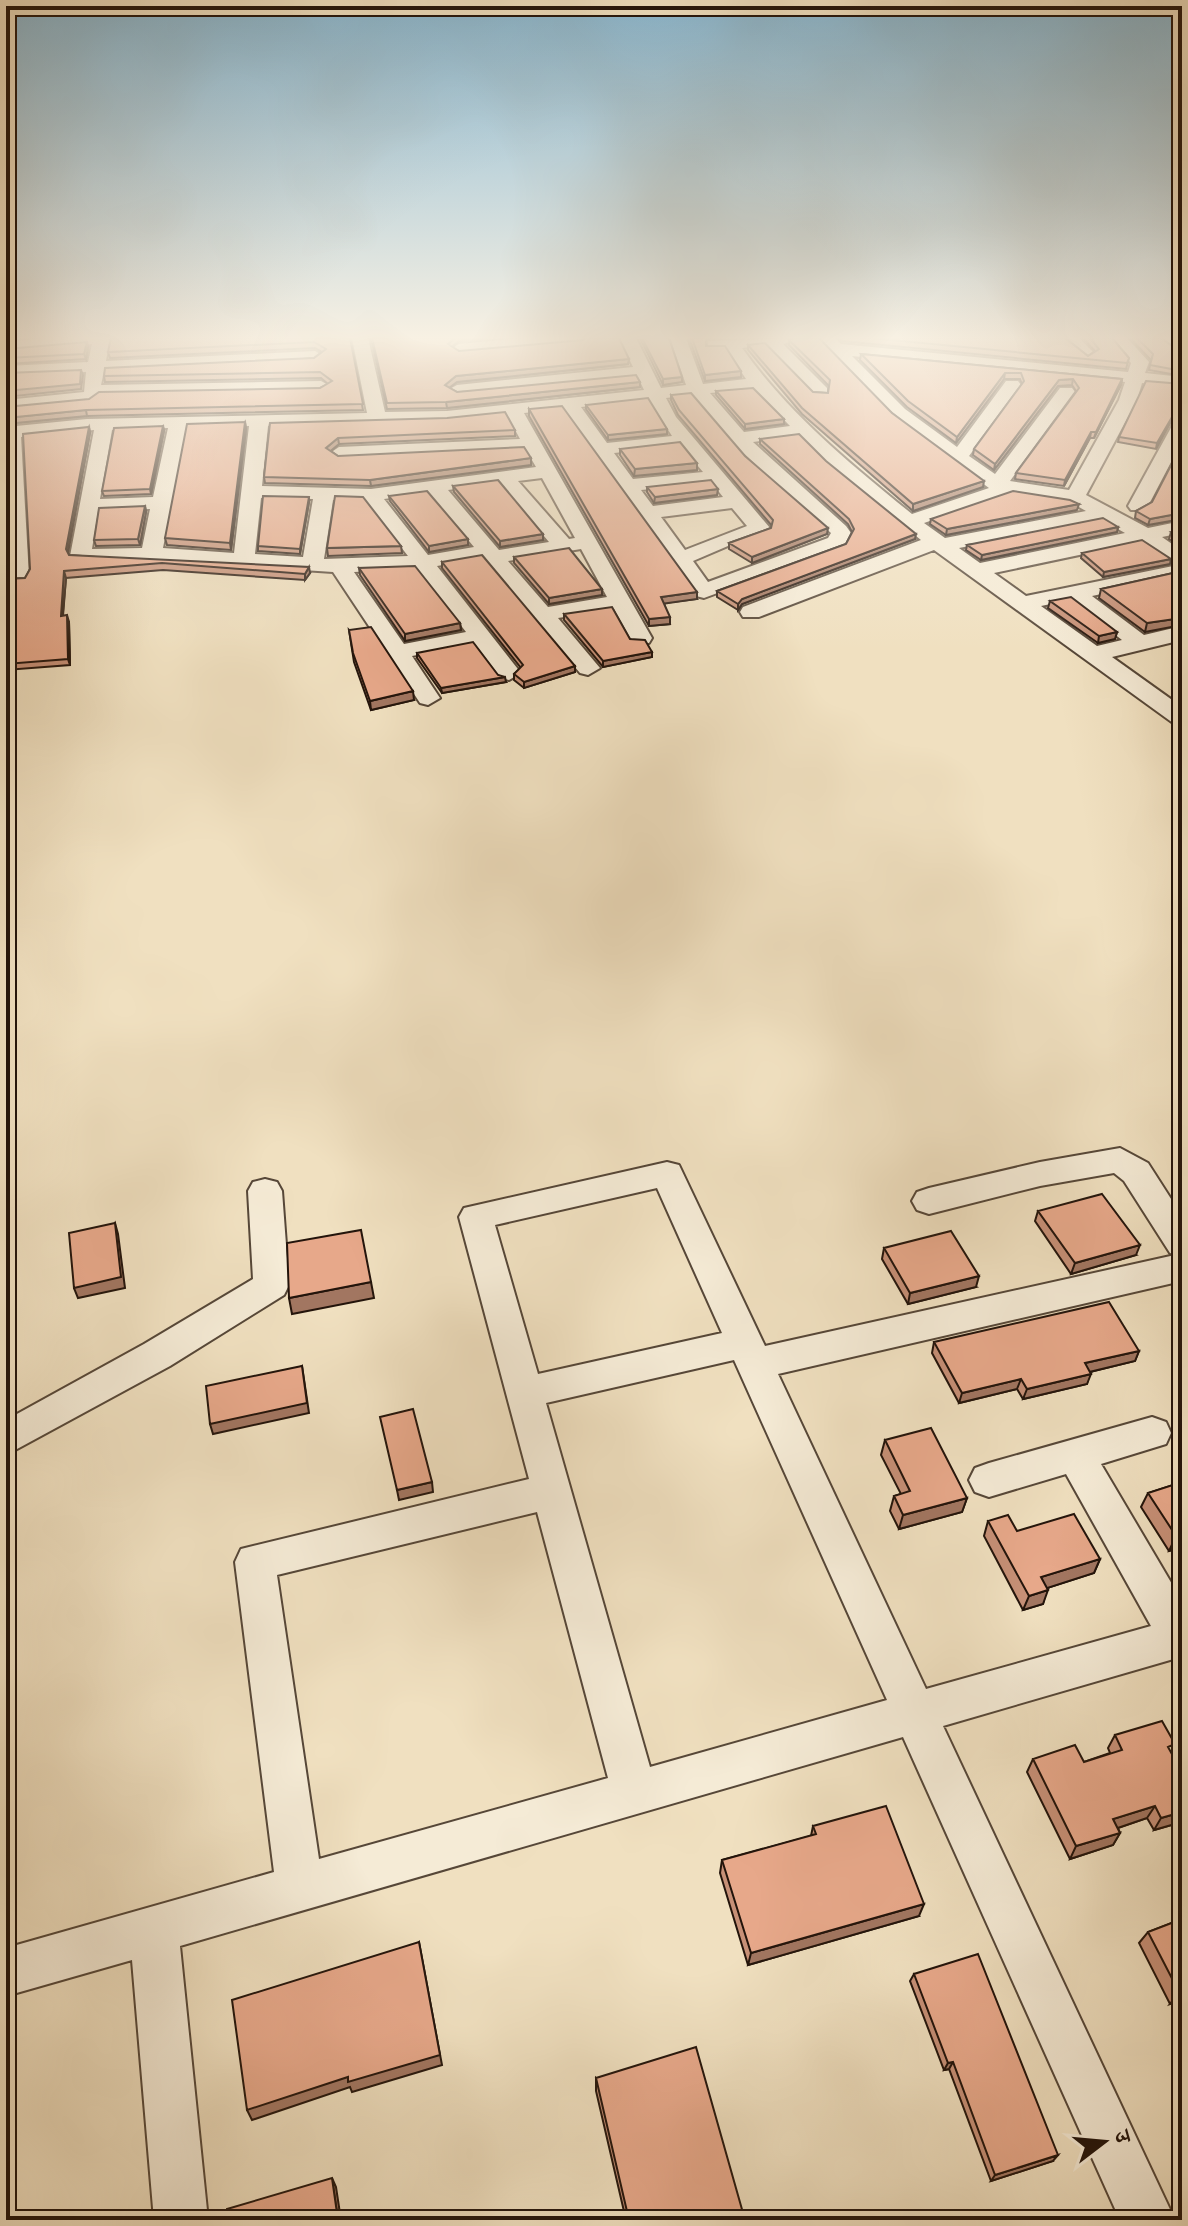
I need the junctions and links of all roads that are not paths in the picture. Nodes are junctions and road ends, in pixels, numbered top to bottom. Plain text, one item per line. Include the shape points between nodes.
1 (9, 442) edge
2 (94, 442) edge
3 (174, 442) edge
4 (257, 442) edge
5 (337, 442) edge
6 (596, 442) edge
7 (715, 442) edge
8 (742, 442) edge
9 (816, 442) edge
10 (937, 442) edge
11 (973, 442) edge
12 (1037, 442) edge
13 (1105, 442) edge
14 (1172, 442) edge
15 (532, 444) joint
16 (687, 444) junction
17 (601, 449) junction
18 (405, 451) junction
19 (339, 453) junction
20 (958, 458) junction
21 (10, 466) edge
22 (547, 471) junction
23 (716, 477) junction
24 (505, 478) junction
25 (626, 485) junction
26 (1003, 487) junction
27 (435, 488) junction
28 (252, 492) junction
29 (329, 492) junction
30 (410, 492) junction
31 (371, 495) junction
32 (1075, 497) junction
33 (738, 501) junction
34 (162, 502) junction
35 (11, 503) edge
36 (87, 506) junction
37 (1138, 506) edge
38 (646, 513) junction
39 (1106, 513) junction
40 (909, 522) junction
41 (1182, 527) edge
42 (1145, 535) junction
43 (11, 539) edge
44 (586, 542) junction
45 (938, 544) junction
46 (563, 545) junction
47 (151, 554) junction
48 (491, 554) junction
49 (244, 559) junction
50 (680, 559) junction
51 (1182, 560) edge
52 (313, 561) junction
53 (424, 562) junction
54 (340, 566) junction
55 (977, 570) junction
56 (1182, 571) edge
57 (7, 583) edge
58 (1074, 593) junction
59 (619, 602) junction
60 (1025, 603) junction
61 (751, 612) dead end
62 (542, 614) junction
63 (1182, 633) edge
64 (481, 636) junction
65 (641, 638) edge
66 (1140, 643) junction
67 (399, 652) junction
68 (1094, 654) junction
69 (588, 668) dead end
70 (509, 673) dead end
71 (1182, 693) edge
72 (428, 698) dead end
73 (1155, 698) junction
74 (1182, 718) edge
75 (265, 1191) dead end
76 (929, 1201) dead end
77 (1177, 1228) edge
78 (1182, 1267) edge
79 (749, 1354) junction
80 (524, 1393) junction
81 (1152, 1433) dead end
82 (6, 1439) edge
83 (1076, 1456) junction
84 (989, 1480) dead end
85 (551, 1491) junction
86 (1181, 1638) edge
87 (915, 1713) junction
88 (635, 1793) junction
89 (300, 1888) junction
90 (154, 1931) junction
91 (6, 1972) edge
92 (181, 2220) edge
93 (1148, 2220) edge

1 - 21 street
2 - 36 street
3 - 34 street
4 - 28 street
5 - 19 street
6 - 17 street
7 - 16 street
8 - 50 street via 839,530 840,538 704,591
9 - 40 street
10 - 20 street
11 - 20 street
12 - 26 street
13 - 32 street
14 - 37 street
15 - 18 street
15 - 22 street
16 - 17 street
16 - 23 street
17 - 25 street
18 - 19 street
18 - 30 street
19 - 29 street
20 - 26 street
21 - 35 street
22 - 24 street
22 - 44 street
23 - 25 street
23 - 33 street
24 - 27 street
24 - 46 street
25 - 38 street
26 - 32 street
26 - 40 street
27 - 30 street
27 - 48 street
28 - 29 street
28 - 49 street
29 - 31 street
29 - 52 street
30 - 31 street
31 - 53 street
32 - 39 street
33 - 38 street
33 - 50 street via 759,530
34 - 36 street
34 - 47 street
35 - 43 street
36 - 47 street via 80,556
38 - 50 street
39 - 42 street
39 - 45 street
40 - 45 street
41 - 42 street
42 - 51 street
42 - 55 street
43 - 57 street via 18,576
44 - 46 street
44 - 59 street
45 - 55 street
45 - 61 street
46 - 48 street
47 - 49 street
48 - 53 street
48 - 62 street
49 - 52 street
52 - 54 street
53 - 54 street
53 - 64 street
54 - 67 street
55 - 60 street
56 - 58 street
58 - 60 street
58 - 66 street
59 - 62 street
59 - 65 street
60 - 68 street
62 - 69 street
63 - 66 street
64 - 67 street
64 - 70 street
66 - 68 street
67 - 72 street
68 - 73 street
71 - 73 street
73 - 74 street
75 - 82 street via 271,1285
76 - 77 street via 1109,1159 1129,1164
78 - 79 street
79 - 80 street
79 - 80 street via 667,1174 476,1217
79 - 87 street
80 - 85 street
81 - 83 street
83 - 84 street
83 - 86 street
85 - 88 street
85 - 89 street via 255,1562
86 - 87 street
87 - 88 street
87 - 93 street
88 - 89 street
89 - 90 street
90 - 91 street
90 - 92 street

